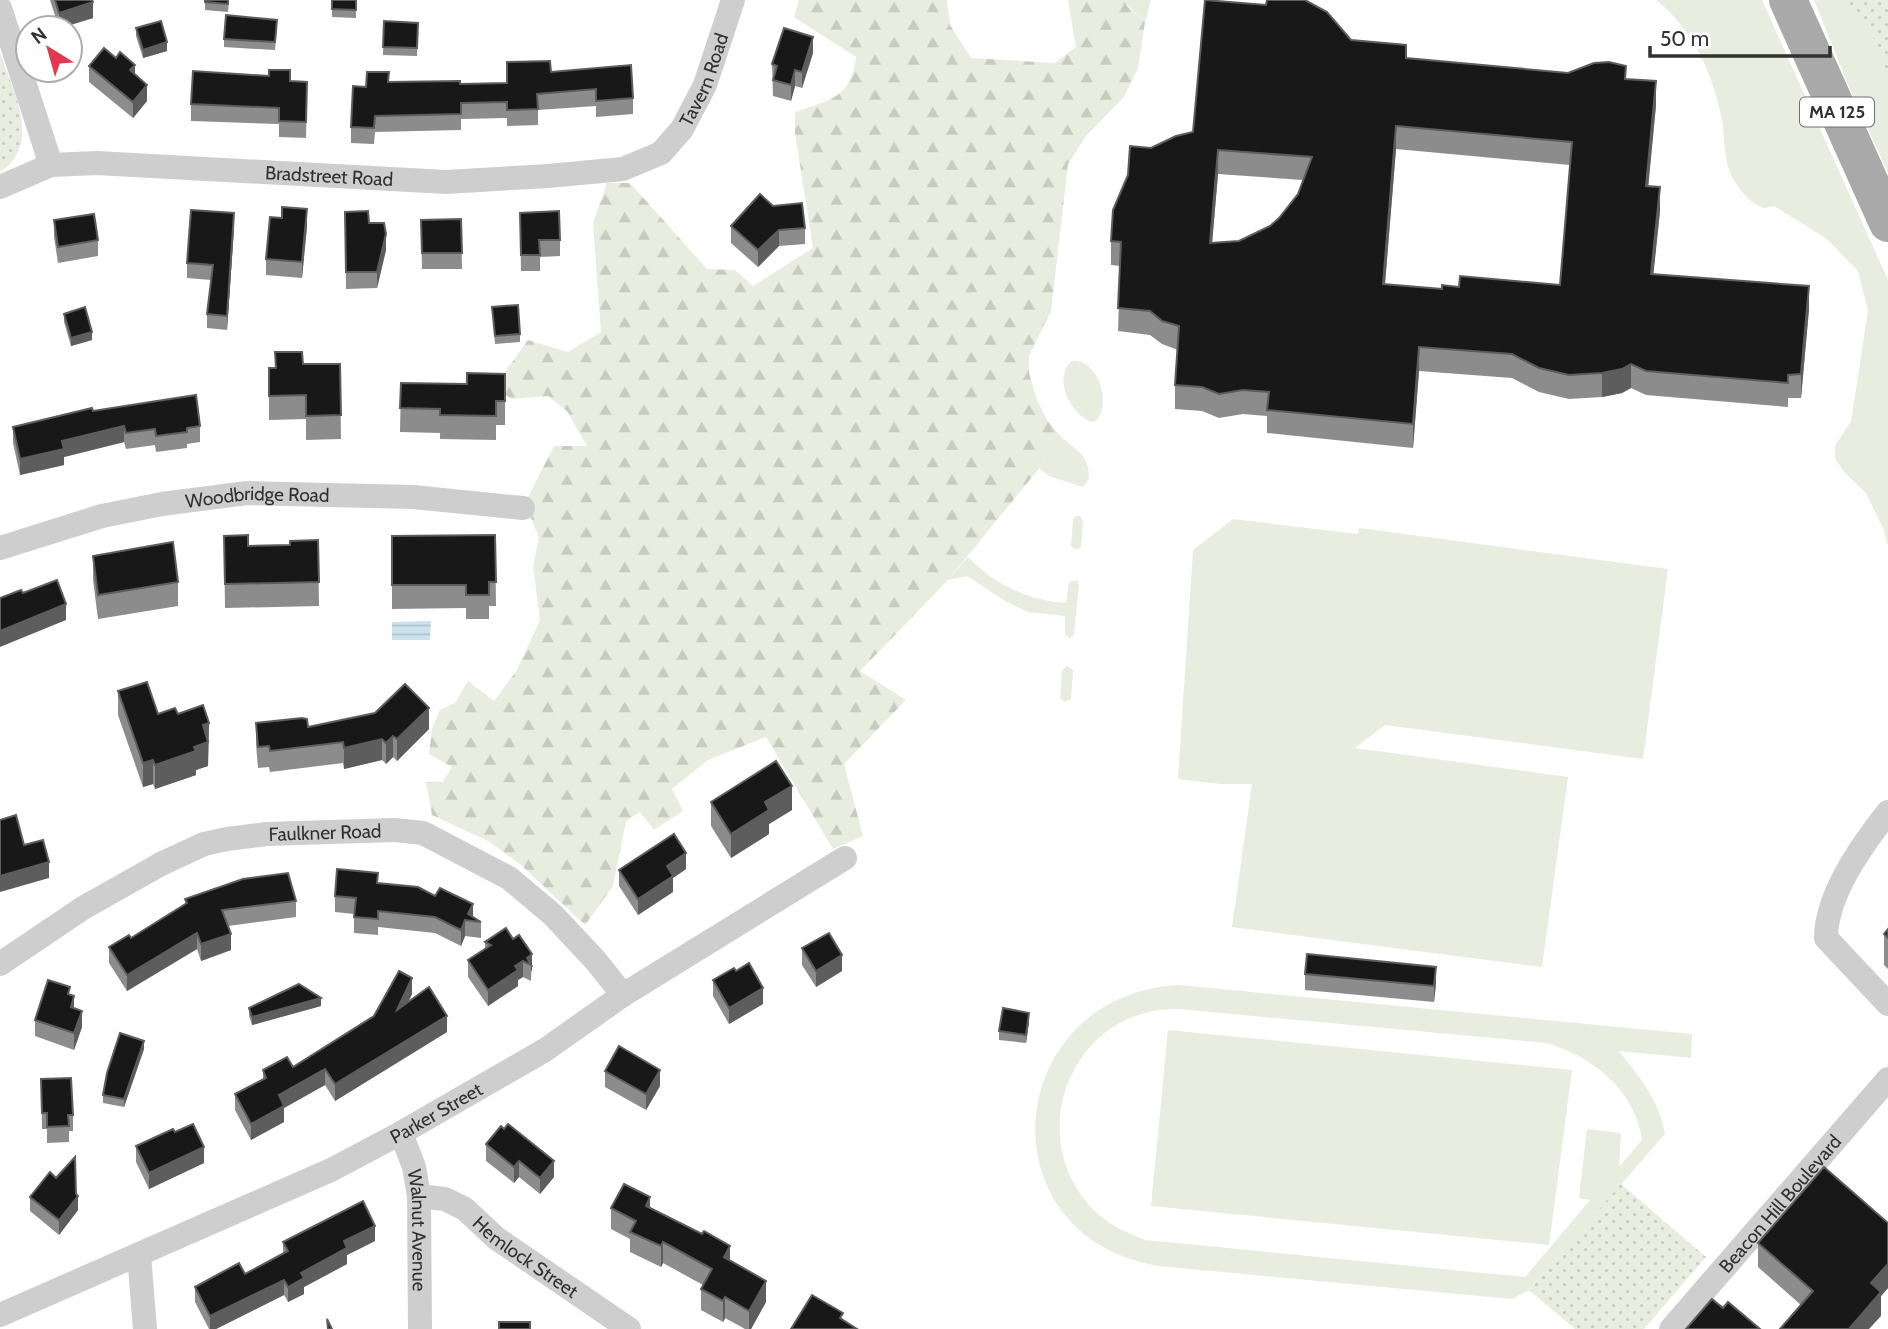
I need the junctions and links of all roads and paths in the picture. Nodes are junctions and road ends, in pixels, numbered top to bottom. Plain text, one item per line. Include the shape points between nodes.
1 (733, 0) edge
2 (1788, 0) edge
3 (0, 8) edge
4 (662, 153) joint
5 (51, 165) junction
6 (0, 187) edge
7 (1888, 223) edge
8 (523, 508) dead end
9 (0, 548) edge
10 (1888, 811) edge
11 (845, 858) dead end
12 (0, 964) edge
13 (623, 995) junction
14 (1888, 1004) edge
15 (1888, 1079) edge
16 (401, 1133) junction
17 (419, 1196) junction
18 (139, 1255) junction
19 (0, 1315) edge
20 (145, 1329) edge
21 (420, 1329) edge
22 (629, 1329) edge
23 (1671, 1329) edge

1 - 4 street, Tavern Road via 700,95 682,129
2 - 7 main road, MA 125
3 - 5 street
4 - 5 street, Bradstreet Road via 623,169 446,182 136,164
5 - 6 street, Bradstreet Road
8 - 9 street, Woodbridge Road via 413,497 247,493 102,516
10 - 14 street via 1847,871 1826,925 1826,938
11 - 13 street, Parker Street
12 - 13 street, Faulkner Road via 83,908 204,845 267,834 395,830 423,833 509,878 554,915
13 - 16 street, Parker Street via 545,1050
15 - 23 street, Beacon Hill Boulevard
16 - 17 street, Walnut Avenue
16 - 18 street, Parker Street via 331,1170
17 - 21 street, Walnut Avenue
17 - 22 street, Hemlock Street via 445,1199 465,1209 496,1238
18 - 19 street, Parker Street
18 - 20 street

